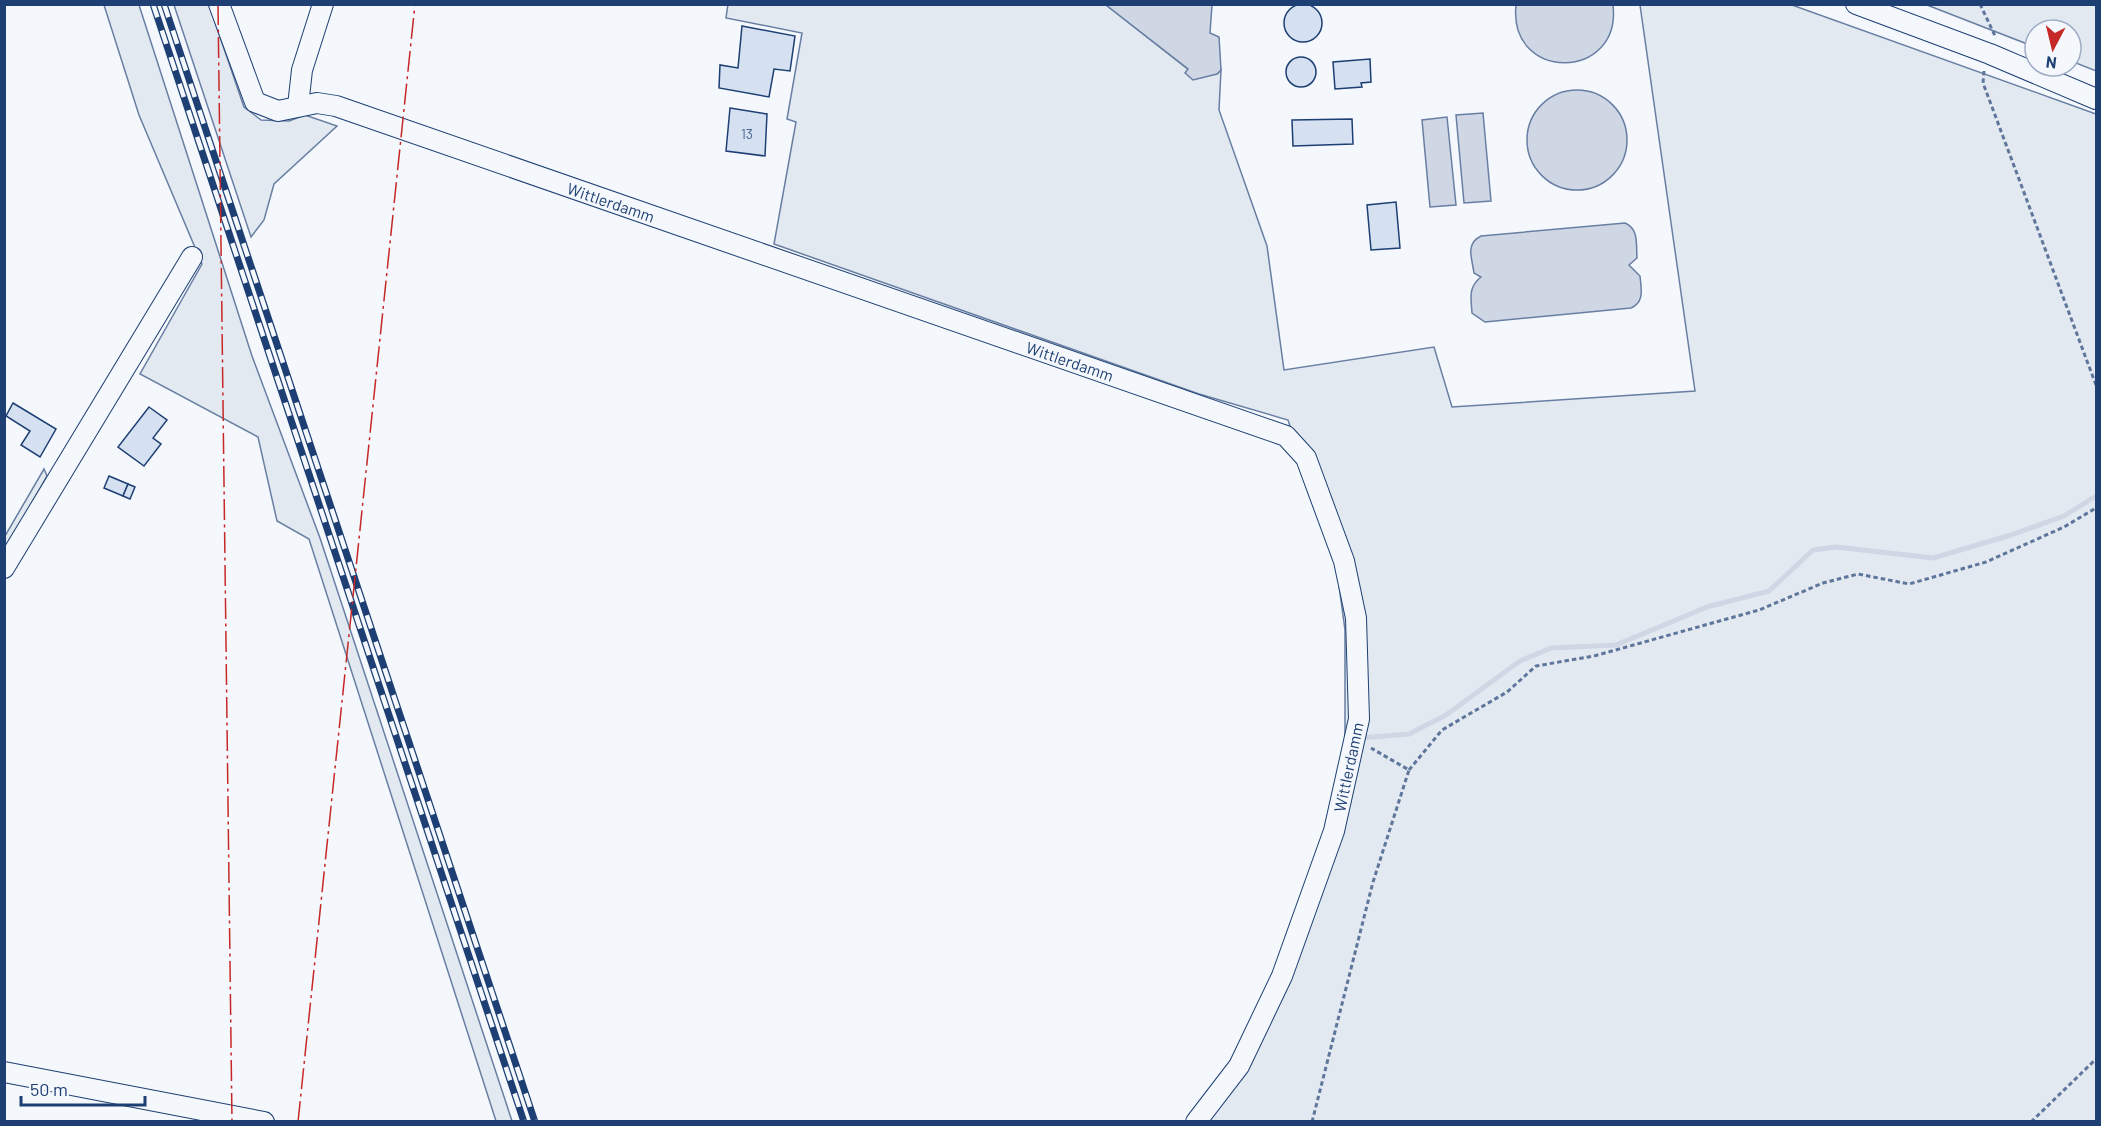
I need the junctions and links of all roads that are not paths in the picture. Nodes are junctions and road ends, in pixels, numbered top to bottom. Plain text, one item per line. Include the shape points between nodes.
1 (219, 4) edge
2 (323, 4) edge
3 (1856, 4) edge
4 (2097, 99) edge
5 (298, 106) junction
6 (192, 257) dead end
7 (4, 568) edge
8 (4, 1072) edge
9 (264, 1122) edge
10 (1196, 1122) edge

1 - 5 street, Wittlerdamm via 255,102 278,111
2 - 5 street via 302,70
3 - 4 street via 1993,47
5 - 10 street, Wittlerdamm via 336,106 1286,436 1306,458 1344,561 1356,618 1359,719 1334,831 1282,976 1239,1066
6 - 7 street
8 - 9 street

